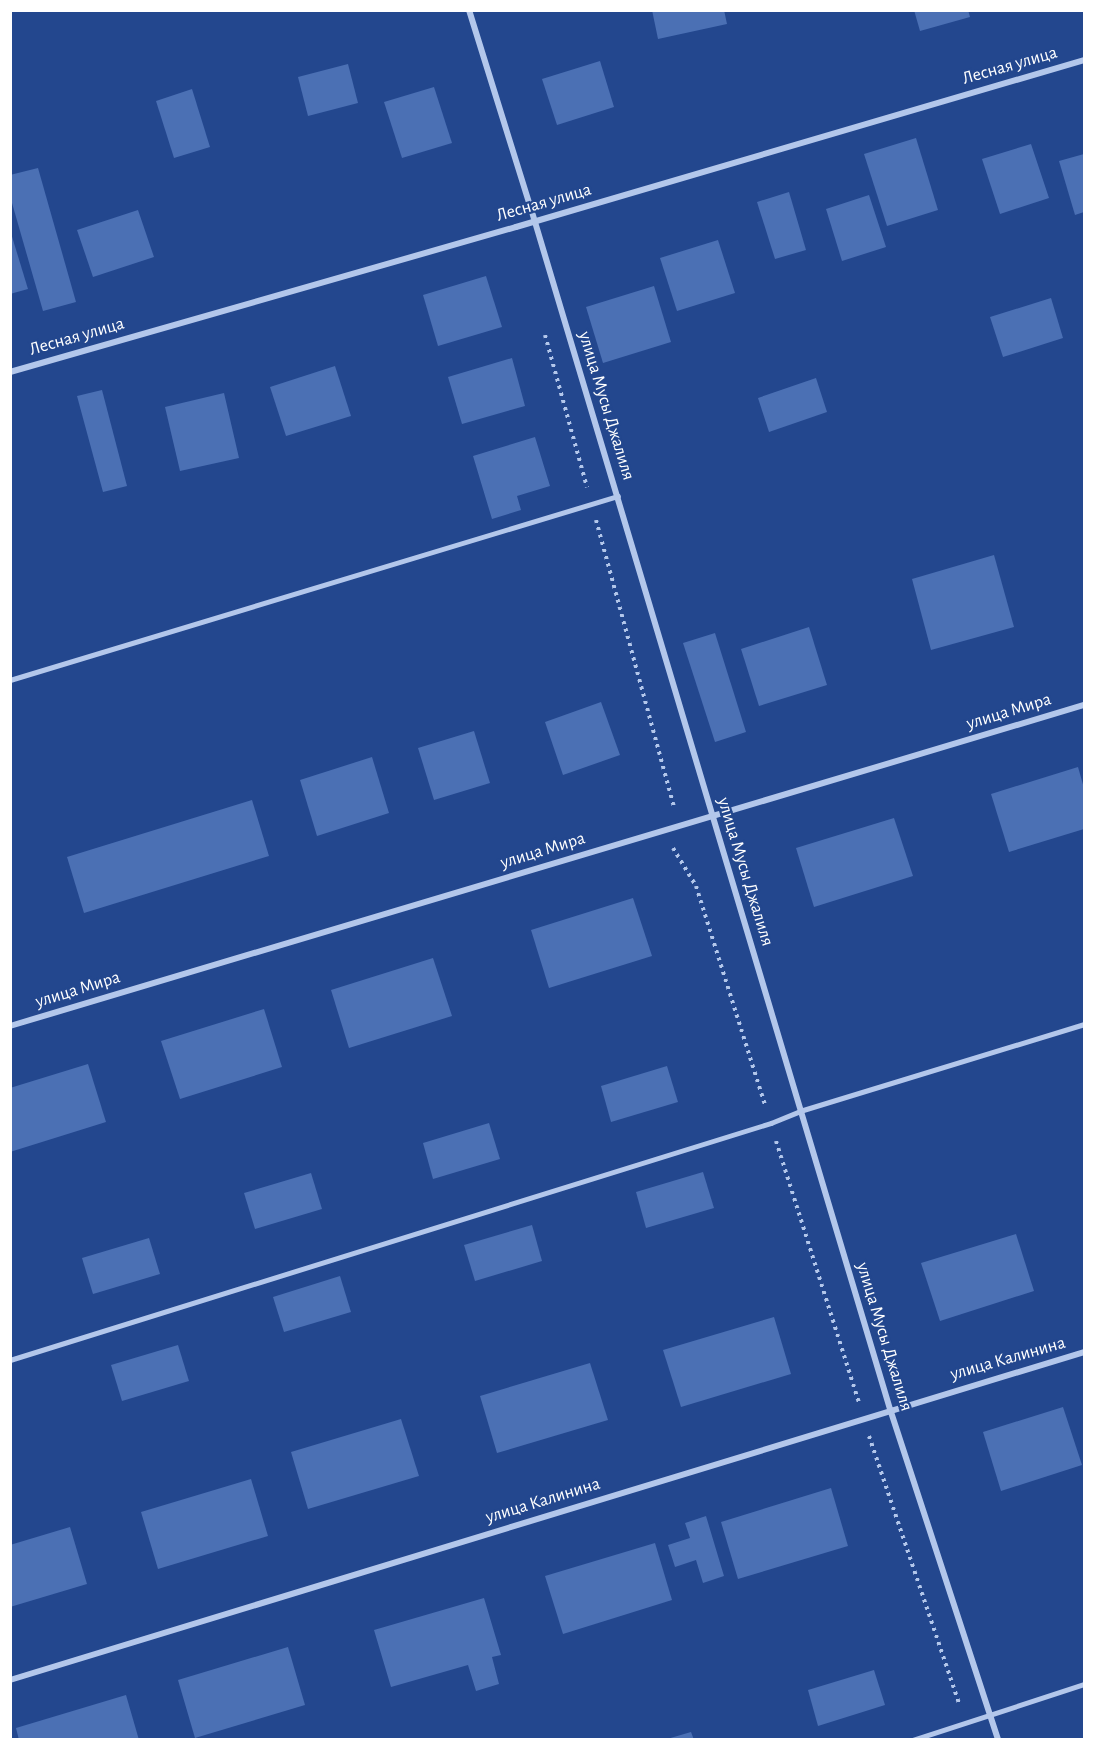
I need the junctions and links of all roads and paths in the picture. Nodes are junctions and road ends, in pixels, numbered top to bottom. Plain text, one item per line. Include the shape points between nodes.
1 (469, 10) edge
2 (1084, 60) edge
3 (536, 222) junction
4 (544, 331) dead end
5 (10, 372) edge
6 (618, 496) junction
7 (591, 504) junction
8 (10, 680) edge
9 (1084, 705) edge
10 (712, 816) junction
11 (670, 828) junction
12 (1084, 1024) edge
13 (10, 1026) edge
14 (800, 1111) junction
15 (771, 1123) junction
16 (1084, 1352) edge
17 (10, 1360) edge
18 (890, 1409) junction
19 (863, 1418) junction
20 (10, 1680) edge
21 (1084, 1684) edge
22 (990, 1714) junction
23 (966, 1723) junction
24 (913, 1740) edge
25 (998, 1740) edge

1 - 3 street, улица Мусы Джалиля
2 - 3 street, Лесная улица
3 - 5 street, Лесная улица
3 - 6 street, улица Мусы Джалиля
4 - 7 path
6 - 7 lane
6 - 10 street, улица Мусы Джалиля
7 - 8 lane
7 - 11 path via 675,809
9 - 10 street, улица Мира
10 - 11 street, улица Мира
10 - 14 street, улица Мусы Джалиля
11 - 13 street, улица Мира
11 - 15 path via 673,849 696,886
12 - 14 lane
14 - 15 lane
14 - 18 street, улица Мусы Джалиля
15 - 17 lane
15 - 19 path
16 - 18 street, улица Калинина
18 - 19 street, улица Калинина
18 - 22 street, улица Мусы Джалиля
19 - 20 street, улица Калинина
19 - 23 path
21 - 22 lane
22 - 23 lane
22 - 25 street, улица Мусы Джалиля
23 - 24 lane

